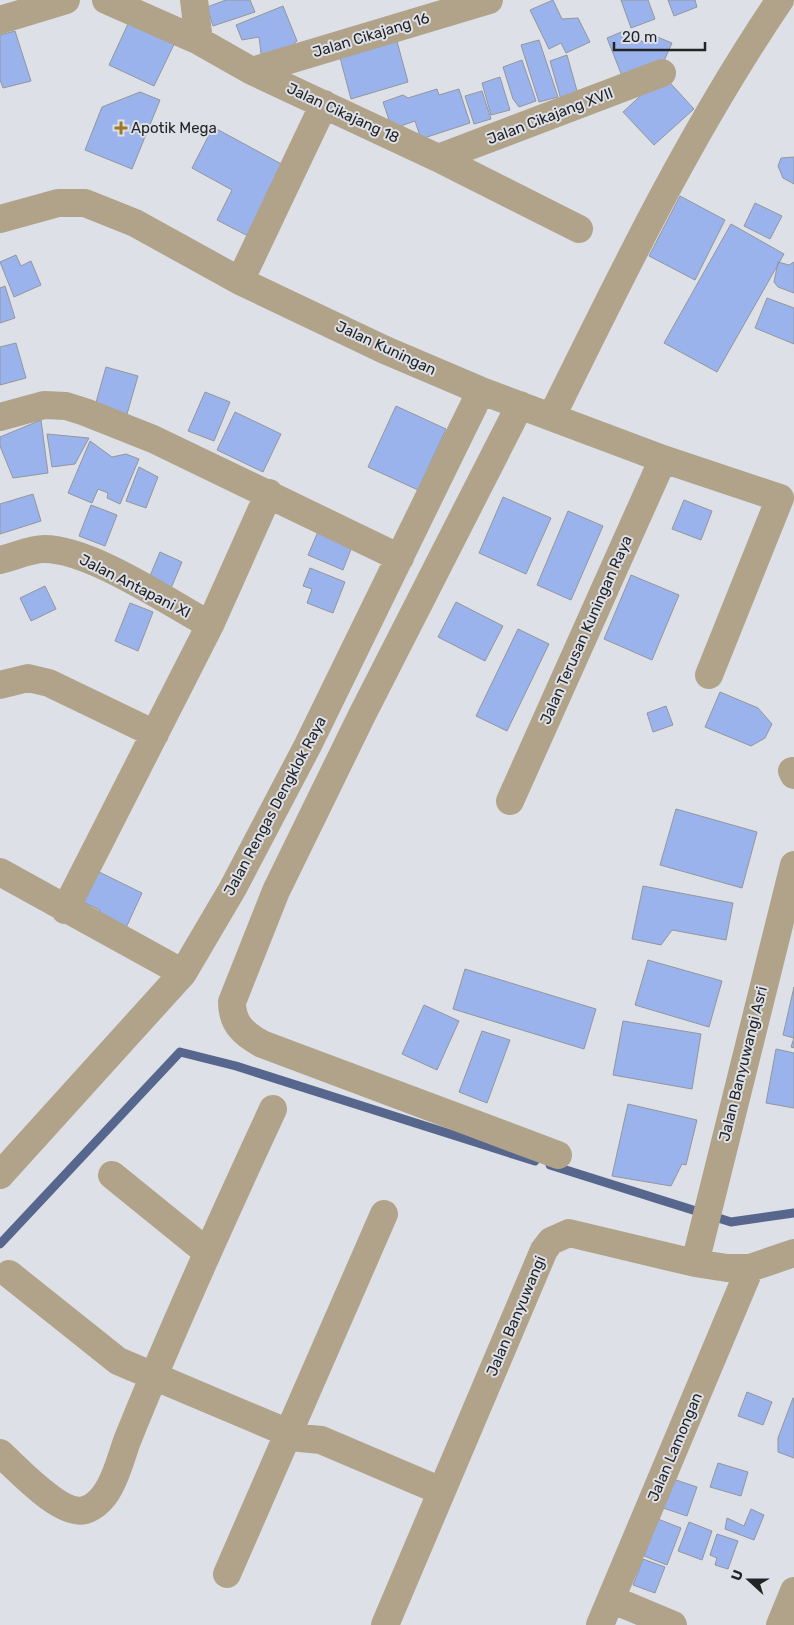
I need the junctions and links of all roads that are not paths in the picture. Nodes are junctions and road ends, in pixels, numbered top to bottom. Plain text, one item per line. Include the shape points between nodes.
1 (66, 0) edge
2 (106, 0) edge
3 (194, 0) edge
4 (489, 0) edge
5 (780, 0) edge
6 (0, 20) edge
7 (199, 41) junction
8 (252, 71) junction
9 (662, 73) dead end
10 (324, 104) junction
11 (438, 158) junction
12 (0, 219) edge
13 (579, 229) dead end
14 (240, 281) junction
15 (479, 390) junction
16 (520, 405) junction
17 (552, 416) junction
18 (0, 417) edge
19 (663, 459) junction
20 (269, 493) junction
21 (787, 495) edge
22 (400, 558) junction
23 (0, 560) edge
24 (210, 625) junction
25 (709, 675) dead end
26 (0, 685) edge
27 (155, 734) junction
28 (510, 801) dead end
29 (794, 865) edge
30 (0, 872) edge
31 (66, 910) junction
32 (183, 973) junction
33 (273, 1109) dead end
34 (558, 1155) dead end
35 (2, 1169) edge
36 (112, 1175) dead end
37 (384, 1214) dead end
38 (207, 1252) junction
39 (794, 1253) edge
40 (695, 1264) junction
41 (750, 1268) junction
42 (9, 1274) dead end
43 (154, 1375) junction
44 (294, 1436) junction
45 (0, 1453) edge
46 (438, 1499) junction
47 (227, 1574) dead end
48 (794, 1591) edge
49 (611, 1599) junction
50 (385, 1625) edge
51 (600, 1625) edge
52 (673, 1625) edge
53 (780, 1625) edge

1 - 6 street
2 - 7 street, Jalan Cikajang 18
3 - 7 street
4 - 8 street, Jalan Cikajang 16
5 - 17 street via 738,61 640,237
7 - 8 street, Jalan Cikajang 18
8 - 10 street, Jalan Cikajang 18
9 - 11 street, Jalan Cikajang XVII
10 - 11 street, Jalan Cikajang 18
10 - 14 street
11 - 13 street, Jalan Cikajang 18
12 - 14 street, Jalan Kuningan via 58,203 85,203 135,223
14 - 15 street, Jalan Kuningan via 385,350
15 - 16 street, Jalan Kuningan
15 - 22 street, Jalan Rengas Dengklok Raya
16 - 17 street, Jalan Kuningan
16 - 34 street via 362,714 276,891 232,1002 232,1013 237,1025 262,1044
17 - 19 street, Jalan Kuningan
18 - 20 street via 44,405 66,406 153,439
19 - 21 street, Jalan Kuningan
19 - 28 street, Jalan Terusan Kuningan Raya
20 - 22 street
20 - 24 street
21 - 25 street
22 - 32 street, Jalan Rengas Dengklok Raya via 295,771 233,888
23 - 24 street, Jalan Antapani XI via 44,549 74,554 116,573
24 - 27 street
26 - 27 street via 28,678 49,683
27 - 31 street
29 - 40 street, Jalan Banyuwangi Asri
30 - 31 street
31 - 32 street
32 - 35 street, Jalan Rengas Dengklok Raya
33 - 38 street
36 - 38 street
37 - 44 street
38 - 43 street
39 - 41 street, Jalan Banyuwangi
40 - 41 street, Jalan Banyuwangi
40 - 46 street, Jalan Banyuwangi via 569,1233 551,1241 544,1250
41 - 49 street, Jalan Lamongan
42 - 43 street via 118,1361
43 - 44 street
43 - 45 street via 108,1492 92,1507 70,1509 54,1501
44 - 46 street via 314,1455
44 - 47 street
46 - 50 street, Jalan Banyuwangi
48 - 53 street
49 - 51 street, Jalan Lamongan
49 - 52 street

